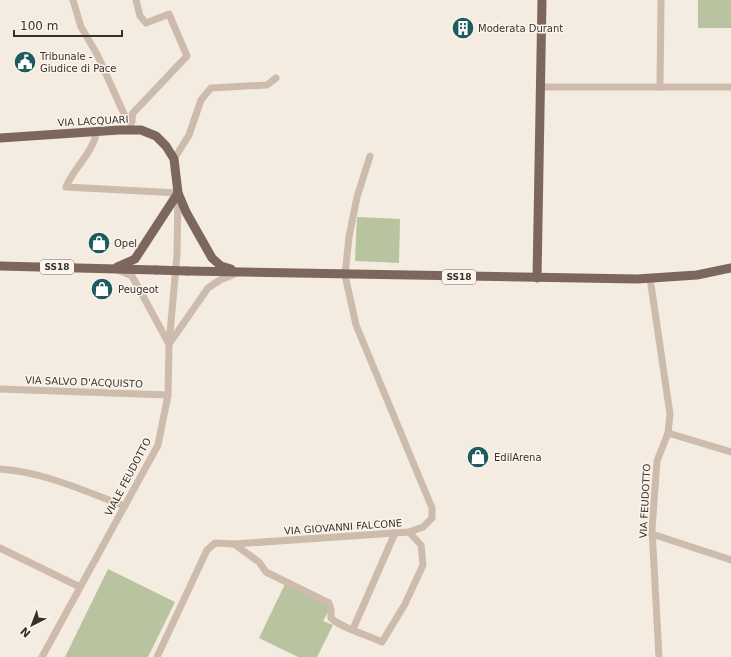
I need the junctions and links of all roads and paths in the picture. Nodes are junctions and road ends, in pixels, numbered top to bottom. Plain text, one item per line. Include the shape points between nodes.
1 (73, 0) edge
2 (136, 0) edge
3 (542, 0) edge
4 (661, 0) edge
5 (276, 78) dead end
6 (542, 87) junction
7 (660, 87) junction
8 (731, 87) edge
9 (131, 126) junction
10 (97, 131) junction
11 (0, 138) edge
12 (370, 156) dead end
13 (174, 159) junction
14 (178, 193) junction
15 (0, 266) edge
16 (731, 268) edge
17 (114, 269) junction
18 (239, 272) junction
19 (345, 275) junction
20 (537, 278) junction
21 (650, 278) junction
22 (173, 288) joint
23 (169, 344) junction
24 (0, 389) edge
25 (168, 395) junction
26 (668, 433) junction
27 (731, 452) edge
28 (0, 469) edge
29 (125, 506) junction
30 (409, 532) junction
31 (396, 533) junction
32 (652, 534) junction
33 (234, 544) junction
34 (0, 548) edge
35 (731, 560) edge
36 (80, 587) junction
37 (353, 629) junction
38 (42, 657) edge
39 (157, 657) edge
40 (659, 657) edge

1 - 9 street via 81,27 97,54
2 - 9 street via 140,16 146,23 169,14 187,56 133,113
3 - 6 main road
4 - 7 street
5 - 13 street via 267,85 211,88 201,100 189,135
6 - 7 street
6 - 20 main road
7 - 8 street
9 - 10 main road, VIA LACQUARI
9 - 13 main road, VIA LACQUARI via 156,136
10 - 11 main road, VIA LACQUARI
10 - 14 street via 95,143 71,175 66,187
12 - 19 street, VIA GIOVANNI FALCONE via 357,197 347,245
13 - 14 main road, VIA LACQUARI
14 - 17 main road via 135,259
14 - 18 main road via 212,258 221,266
14 - 22 street, VIA LACQUARI via 177,255
15 - 17 main road, SS18
16 - 21 main road, SS18 via 697,275
17 - 18 main road, SS18, bridge
17 - 23 street via 132,276
18 - 19 main road, SS18
18 - 23 street via 208,288
19 - 20 main road, SS18
19 - 30 street, VIA GIOVANNI FALCONE via 356,324 432,508 432,518 423,527
20 - 21 main road, SS18
21 - 26 street, VIA FEUDOTTO via 670,414
22 - 23 street, VIALE FEUDOTTO
23 - 25 street, VIALE FEUDOTTO
24 - 25 street, VIA SALVO D'ACQUISTO
25 - 29 street, VIALE FEUDOTTO via 158,445
26 - 27 street
26 - 32 street, VIA FEUDOTTO via 657,461
28 - 29 street via 20,470 49,477
29 - 36 street, VIALE FEUDOTTO
30 - 31 street, VIA GIOVANNI FALCONE
30 - 37 street via 421,545 423,565 405,604 382,642
31 - 33 street, VIA GIOVANNI FALCONE
31 - 37 street
32 - 35 street
32 - 40 street, VIA FEUDOTTO
33 - 37 street via 259,562 266,572 329,603 330,618 337,624
33 - 39 street, VIA GIOVANNI FALCONE via 215,543 207,550
34 - 36 street
36 - 38 street, VIALE FEUDOTTO

